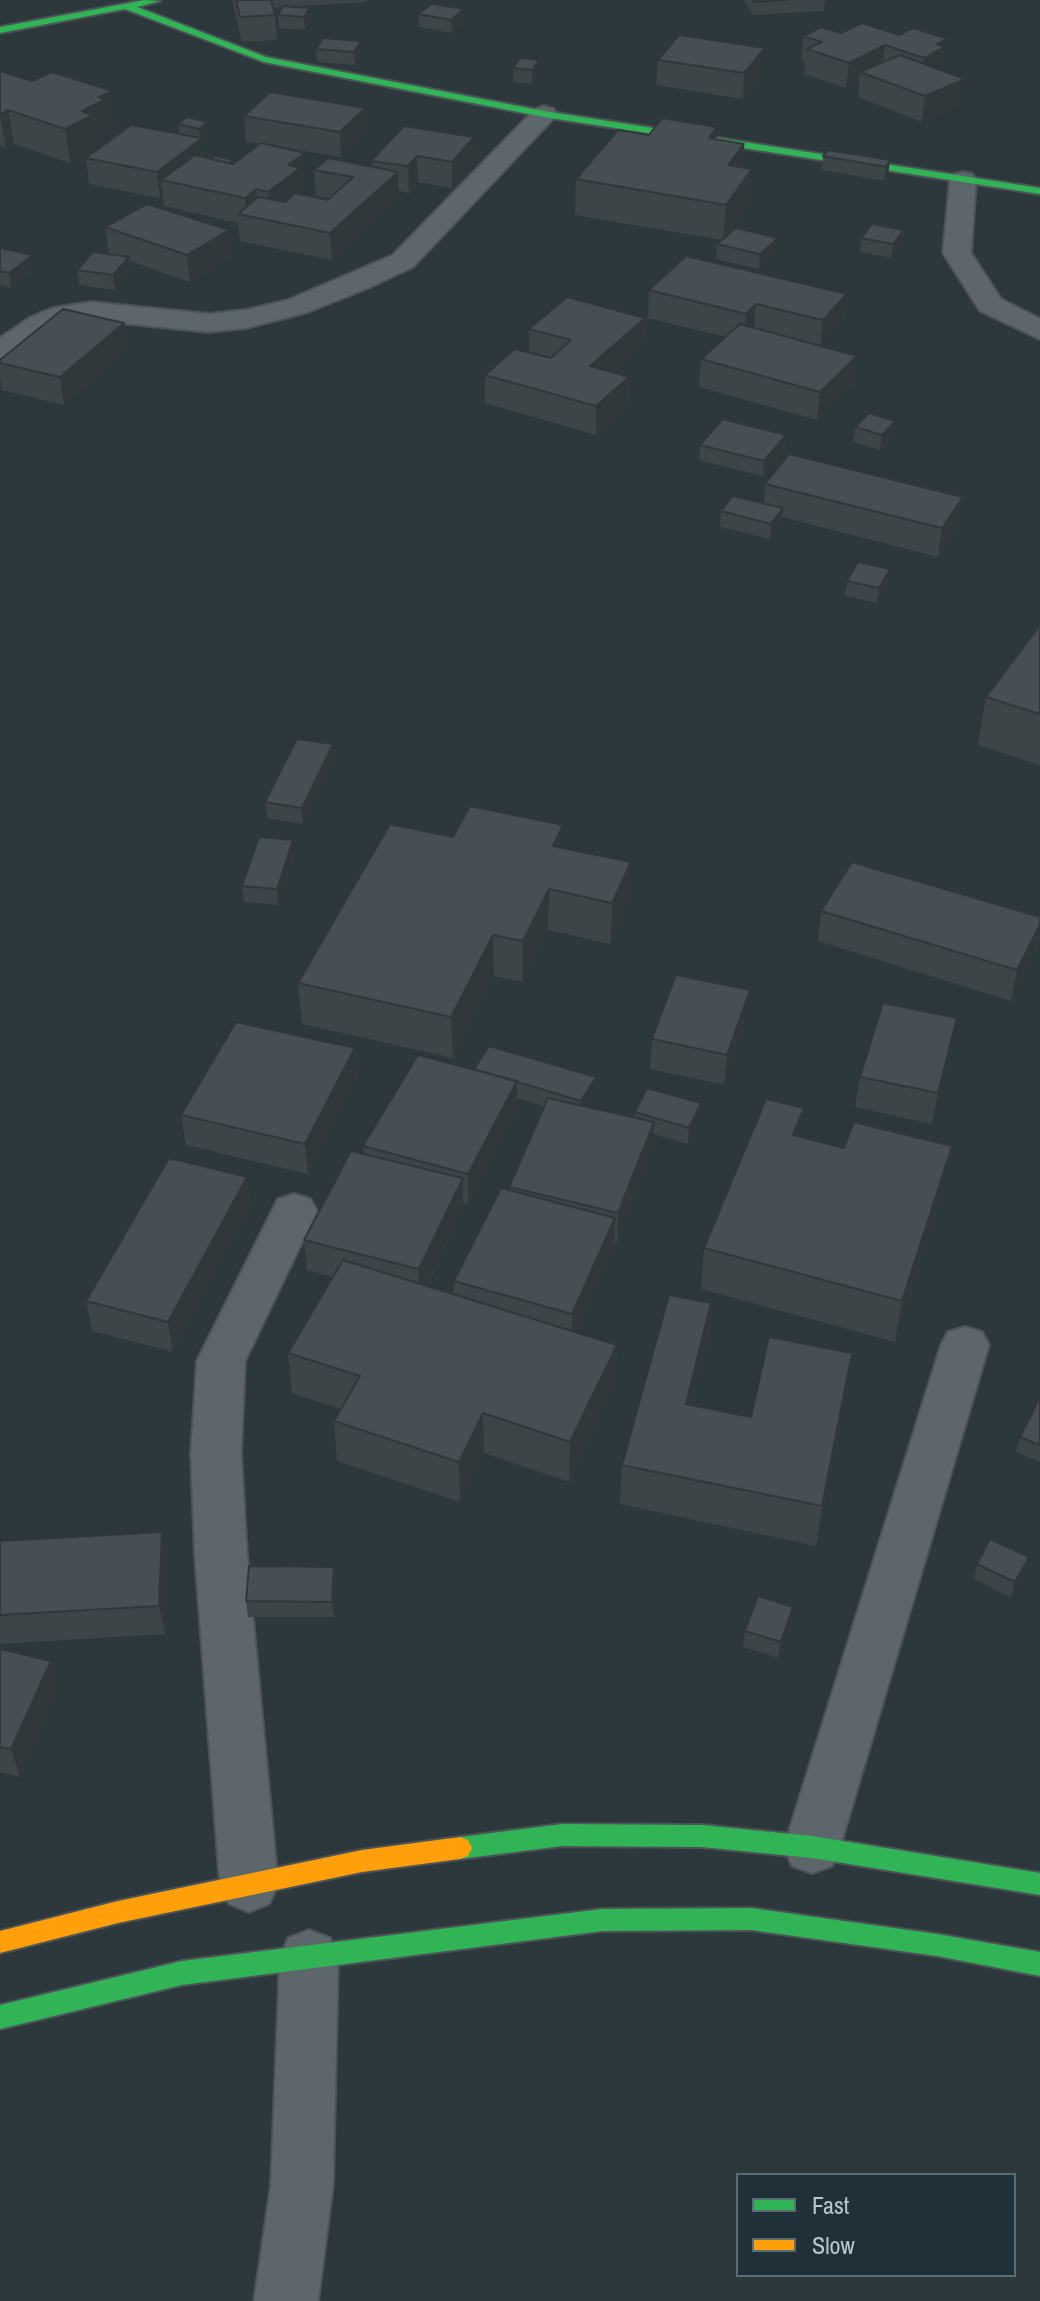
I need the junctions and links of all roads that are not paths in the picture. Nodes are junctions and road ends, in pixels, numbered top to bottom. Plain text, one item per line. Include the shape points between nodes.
1 (162, 0) edge
2 (127, 7) junction
3 (0, 30) edge
4 (544, 114) junction
5 (963, 180) junction
6 (1040, 191) edge
7 (1040, 330) edge
8 (0, 352) edge
9 (294, 1211) dead end
10 (965, 1345) dead end
11 (812, 1847) junction
12 (1040, 1884) edge
13 (249, 1885) junction
14 (0, 1942) edge
15 (309, 1958) junction
16 (1040, 1964) edge
17 (0, 2017) edge
18 (286, 2301) edge

1 - 2 main road
2 - 3 main road
2 - 4 main road via 264,59
4 - 5 main road
4 - 8 street via 403,261 358,282 298,306 233,320 63,314
5 - 6 main road
5 - 7 street via 957,253 990,305
9 - 13 street via 221,1361 216,1454 220,1540
10 - 11 street
11 - 12 main road
11 - 13 main road via 702,1836 562,1835 362,1861
13 - 14 main road
15 - 16 main road via 602,1920 751,1919
15 - 17 main road via 182,1973
15 - 18 street via 302,2185

